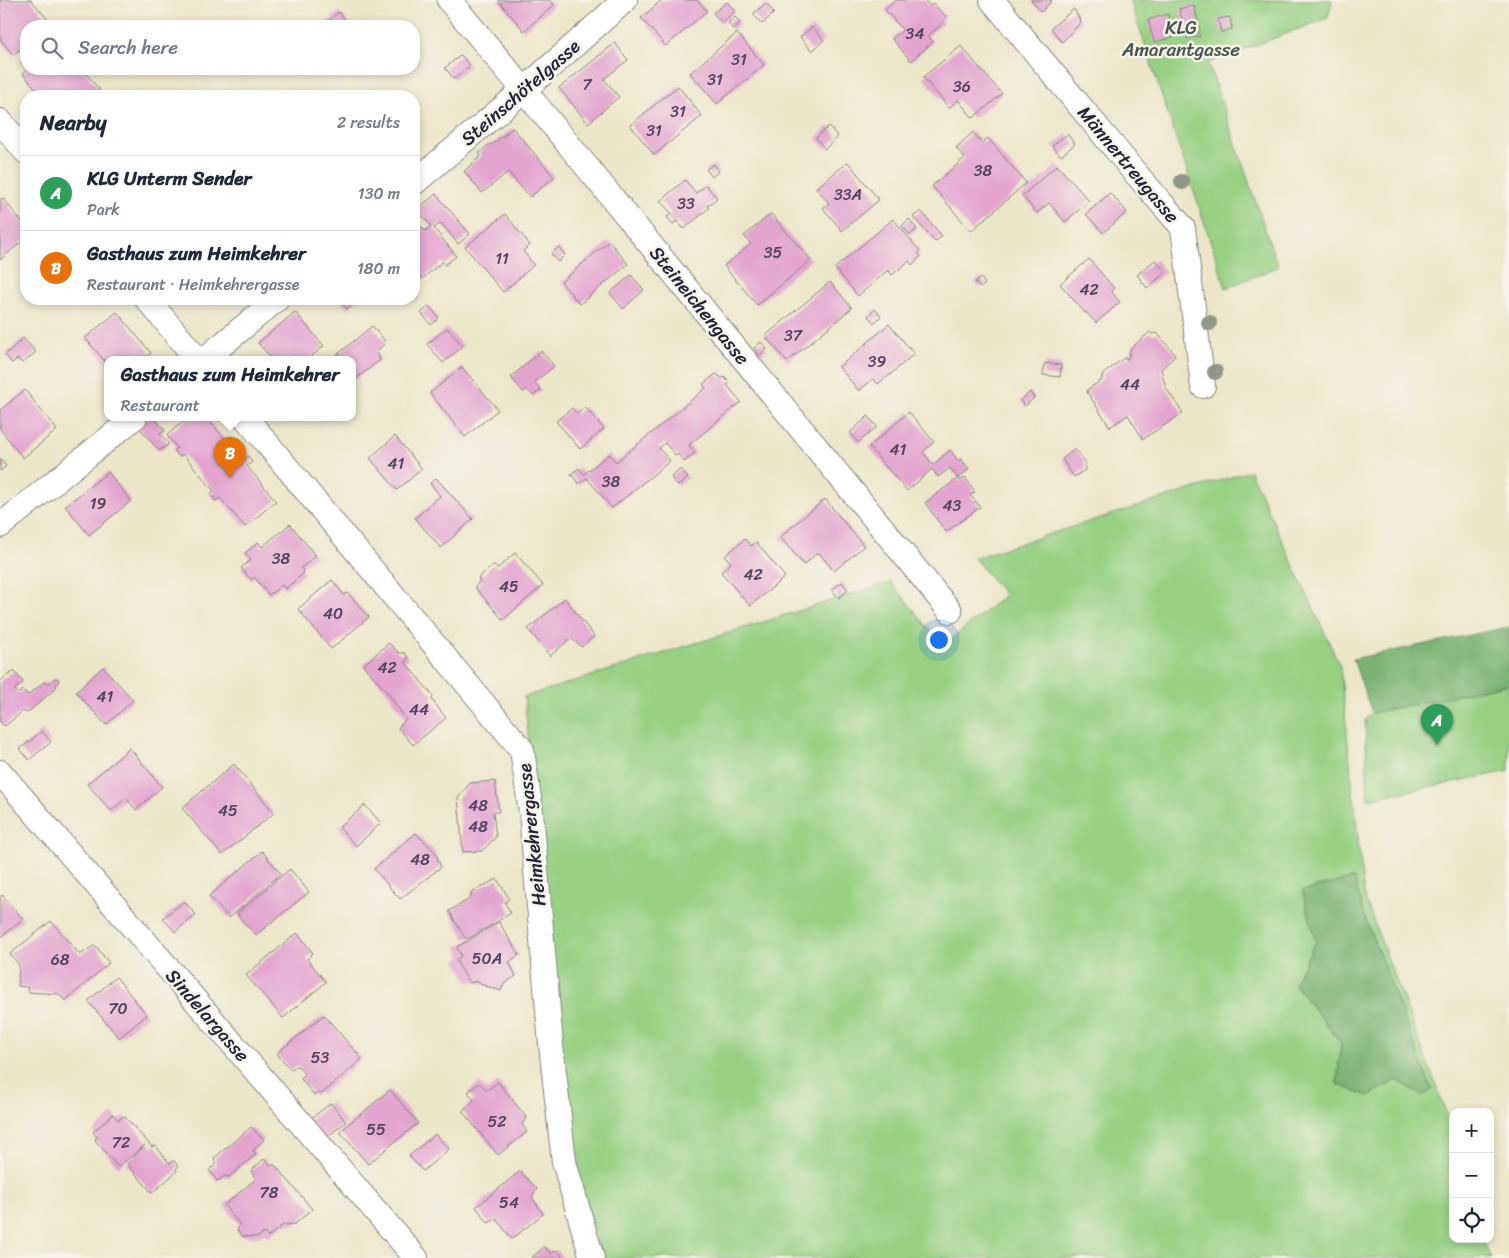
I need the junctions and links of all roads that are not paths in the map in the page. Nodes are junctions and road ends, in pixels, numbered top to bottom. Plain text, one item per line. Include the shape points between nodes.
1 (449, 0) edge
2 (625, 0) edge
3 (992, 0) edge
4 (524, 90) junction
5 (0, 120) edge
6 (20, 145) edge
7 (420, 178) edge
8 (152, 305) edge
9 (270, 305) edge
10 (194, 356) edge
11 (209, 356) edge
12 (1203, 386) dead end
13 (129, 421) edge
14 (248, 421) edge
15 (0, 526) edge
16 (950, 611) dead end
17 (0, 772) edge
18 (416, 1258) edge
19 (592, 1258) edge

1 - 4 street, Steineichengasse
2 - 4 street, Steinschötelgasse
3 - 12 street, Männertreugasse via 1183,228
4 - 7 street, Steinschötelgasse
4 - 16 street, Steineichengasse
5 - 6 street
8 - 10 street
9 - 11 street
13 - 15 street
14 - 19 street, Heimkehrergasse via 522,750 531,812 564,1162
17 - 18 street, Sindelargasse

